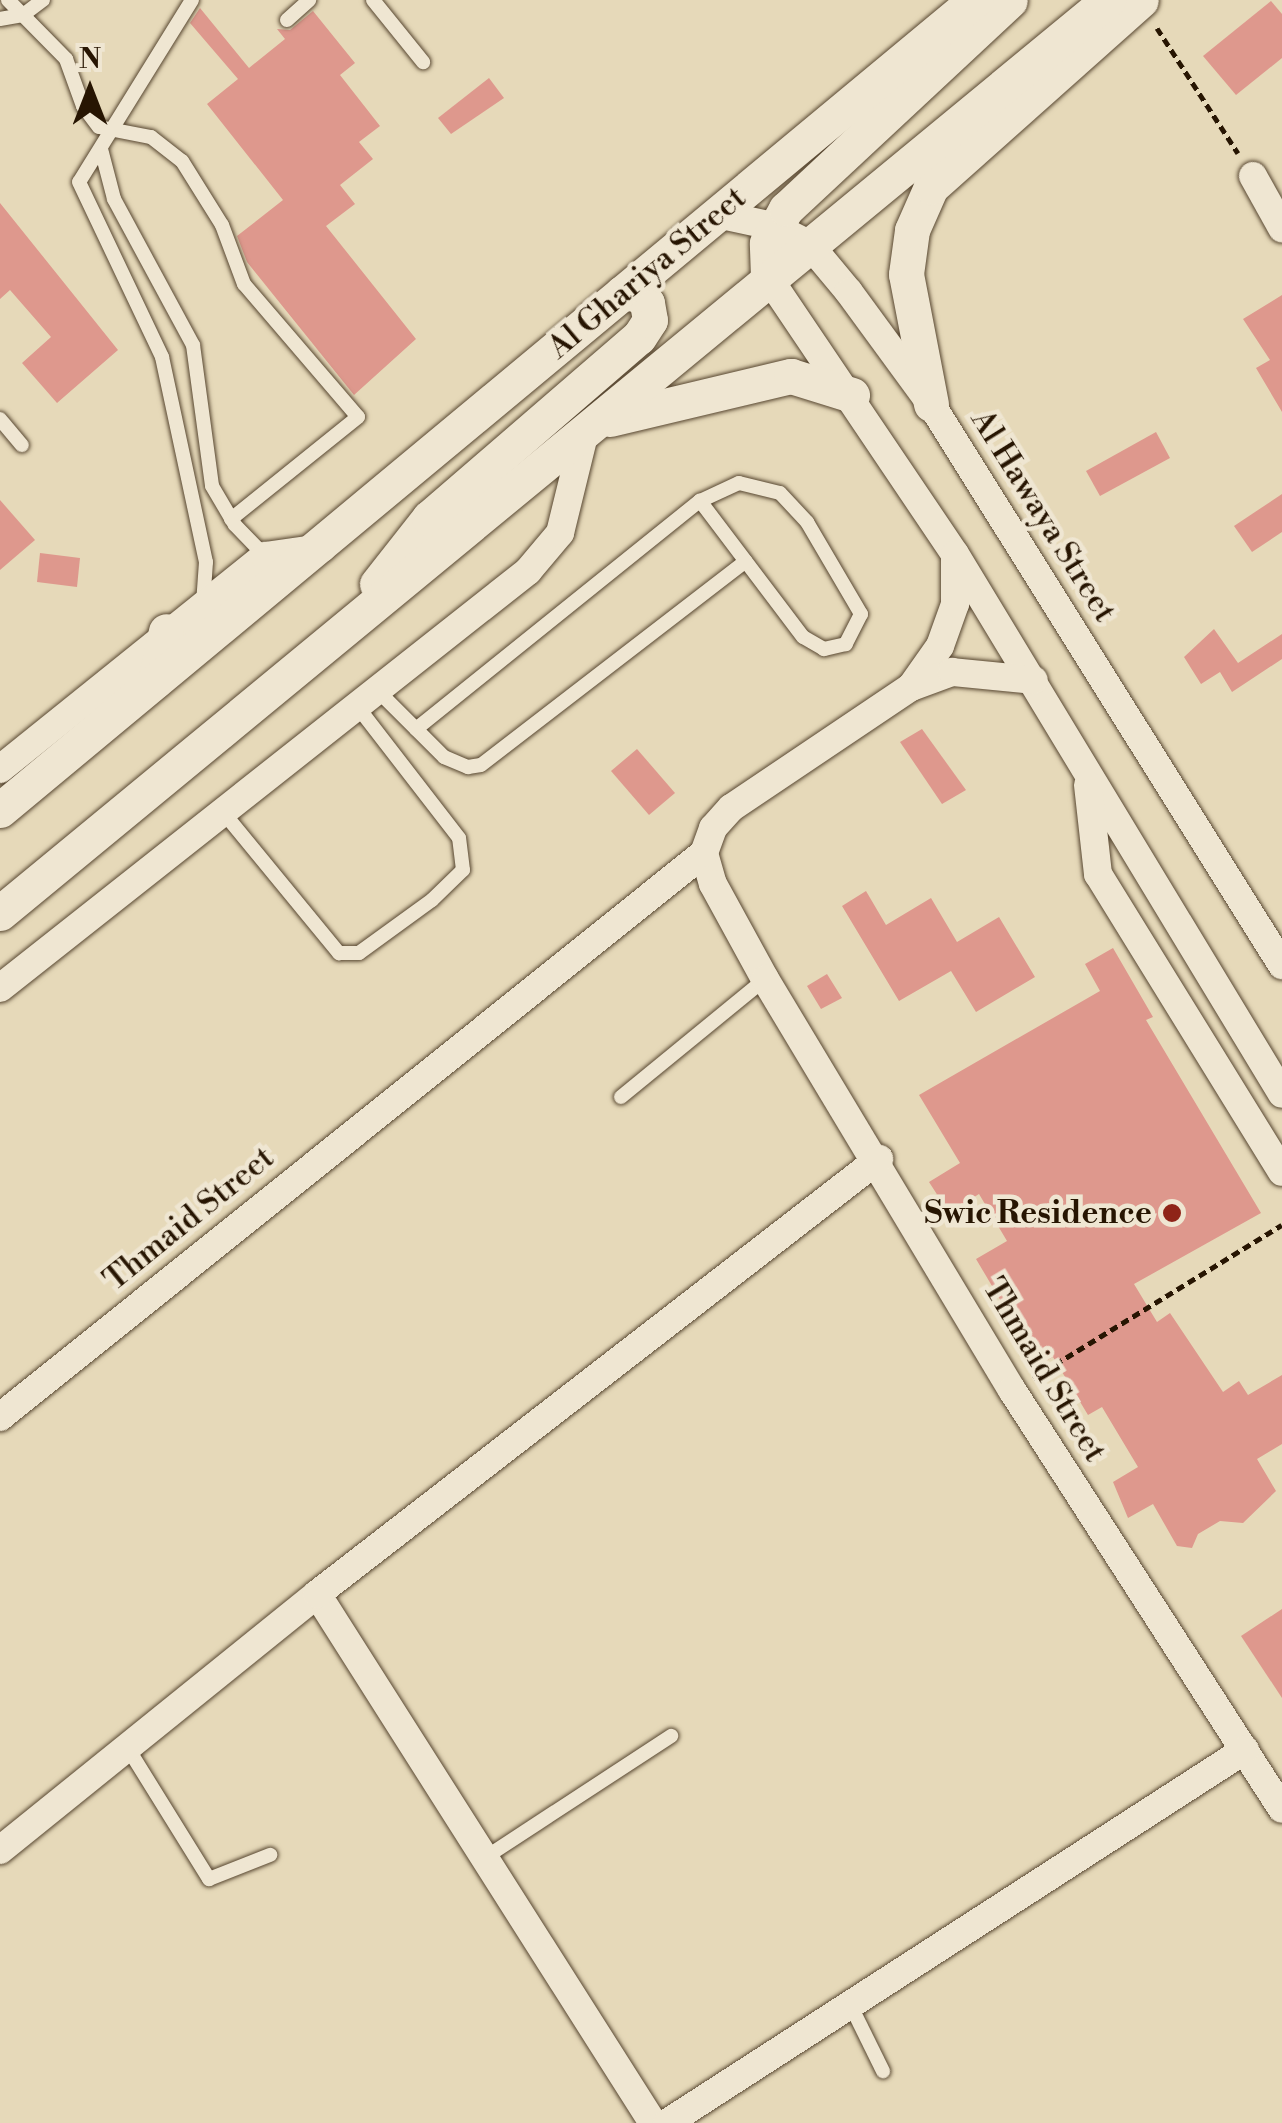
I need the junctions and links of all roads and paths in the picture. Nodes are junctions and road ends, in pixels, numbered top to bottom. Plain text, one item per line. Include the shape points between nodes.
1 (8, 0) edge
2 (42, 0) edge
3 (192, 0) edge
4 (309, 0) edge
5 (373, 0) edge
6 (975, 0) edge
7 (1010, 0) edge
8 (1130, 0) edge
9 (23, 14) junction
10 (0, 20) edge
11 (286, 20) dead end
12 (423, 62) dead end
13 (111, 132) junction
14 (101, 149) junction
15 (1253, 176) joint
16 (717, 214) junction
17 (773, 226) junction
18 (1282, 228) edge
19 (809, 244) junction
20 (768, 277) junction
21 (622, 293) junction
22 (852, 395) junction
23 (931, 404) junction
24 (198, 406) junction
25 (174, 414) junction
26 (0, 419) edge
27 (590, 427) junction
28 (22, 445) dead end
29 (700, 501) junction
30 (231, 519) junction
31 (322, 548) junction
32 (955, 554) junction
33 (265, 556) junction
34 (746, 561) junction
35 (202, 605) junction
36 (166, 632) junction
37 (337, 636) junction
38 (1034, 680) junction
39 (156, 681) junction
40 (911, 687) junction
41 (367, 698) junction
42 (416, 729) junction
43 (0, 769) edge
44 (1087, 778) junction
45 (0, 810) edge
46 (223, 812) junction
47 (704, 854) junction
48 (0, 913) edge
49 (1254, 919) junction
50 (1282, 939) edge
51 (1282, 965) edge
52 (765, 979) junction
53 (0, 988) edge
54 (1282, 1094) edge
55 (621, 1097) dead end
56 (879, 1159) junction
57 (1282, 1172) edge
58 (1282, 1225) edge
59 (1012, 1390) junction
60 (0, 1416) edge
61 (318, 1594) junction
62 (672, 1736) dead end
63 (129, 1750) junction
64 (1245, 1750) junction
65 (1282, 1809) edge
66 (0, 1850) edge
67 (270, 1854) dead end
68 (482, 1859) junction
69 (850, 2004) junction
70 (883, 2071) dead end
71 (653, 2123) edge
72 (667, 2123) edge

1 - 9 lane
2 - 9 lane
3 - 13 lane
4 - 11 lane
5 - 12 lane
6 - 16 street, Al Ghariya Street
7 - 17 street
8 - 15 path
8 - 19 street
8 - 23 street via 931,187 912,230 906,274
9 - 10 lane
9 - 13 lane via 66,60 89,117
13 - 14 lane
13 - 30 lane via 150,137 182,160 222,225 244,284 358,418
14 - 24 lane via 114,198 187,327
14 - 25 lane via 82,169 80,196 152,330
15 - 18 street
16 - 17 street, Al Hawaya Street
16 - 21 street, Al Ghariya Street
17 - 19 street, Al Hawaya Street
17 - 20 street
19 - 20 street
19 - 23 street, Al Hawaya Street
20 - 22 street
20 - 27 street
21 - 31 street, Al Ghariya Street
21 - 37 street via 638,294 647,303 650,320 639,337 429,518
22 - 27 street via 791,376 757,380
22 - 32 street
23 - 49 street, Al Hawaya Street
24 - 25 lane
24 - 30 lane via 212,486
25 - 35 lane via 206,562
26 - 28 lane
27 - 37 street
27 - 41 street via 560,533 528,571
29 - 34 lane
29 - 34 lane via 739,483 767,487 791,502 857,602 855,636 836,648 812,644
29 - 42 lane
30 - 33 lane
31 - 33 street
31 - 39 street, Al Ghariya Street
32 - 38 street
32 - 40 street, Thmaid Street via 954,604 940,646
33 - 35 street
34 - 42 lane via 481,764 455,764
35 - 36 street
36 - 39 street
36 - 43 street
37 - 48 street
38 - 40 street, Thmaid Street via 952,672
38 - 44 street
39 - 45 street, Al Ghariya Street
40 - 47 street, Thmaid Street via 731,808 713,828
41 - 42 lane
41 - 46 street
41 - 46 lane via 459,838 463,870 432,900 359,953 339,953
44 - 54 street
44 - 57 street via 1098,874
46 - 53 street
47 - 52 street, Thmaid Street
47 - 60 street, Thmaid Street
49 - 50 street, Al Hawaya Street
49 - 51 street, Al Hawaya Street
52 - 55 lane
52 - 56 street, Thmaid Street
56 - 59 street, Thmaid Street
56 - 61 street
58 - 59 path
59 - 64 street, Thmaid Street
61 - 63 street
61 - 68 street
62 - 68 lane
63 - 66 street
63 - 67 lane via 210,1879
64 - 65 street, Thmaid Street
64 - 69 street
68 - 71 street
69 - 70 lane
69 - 72 street

